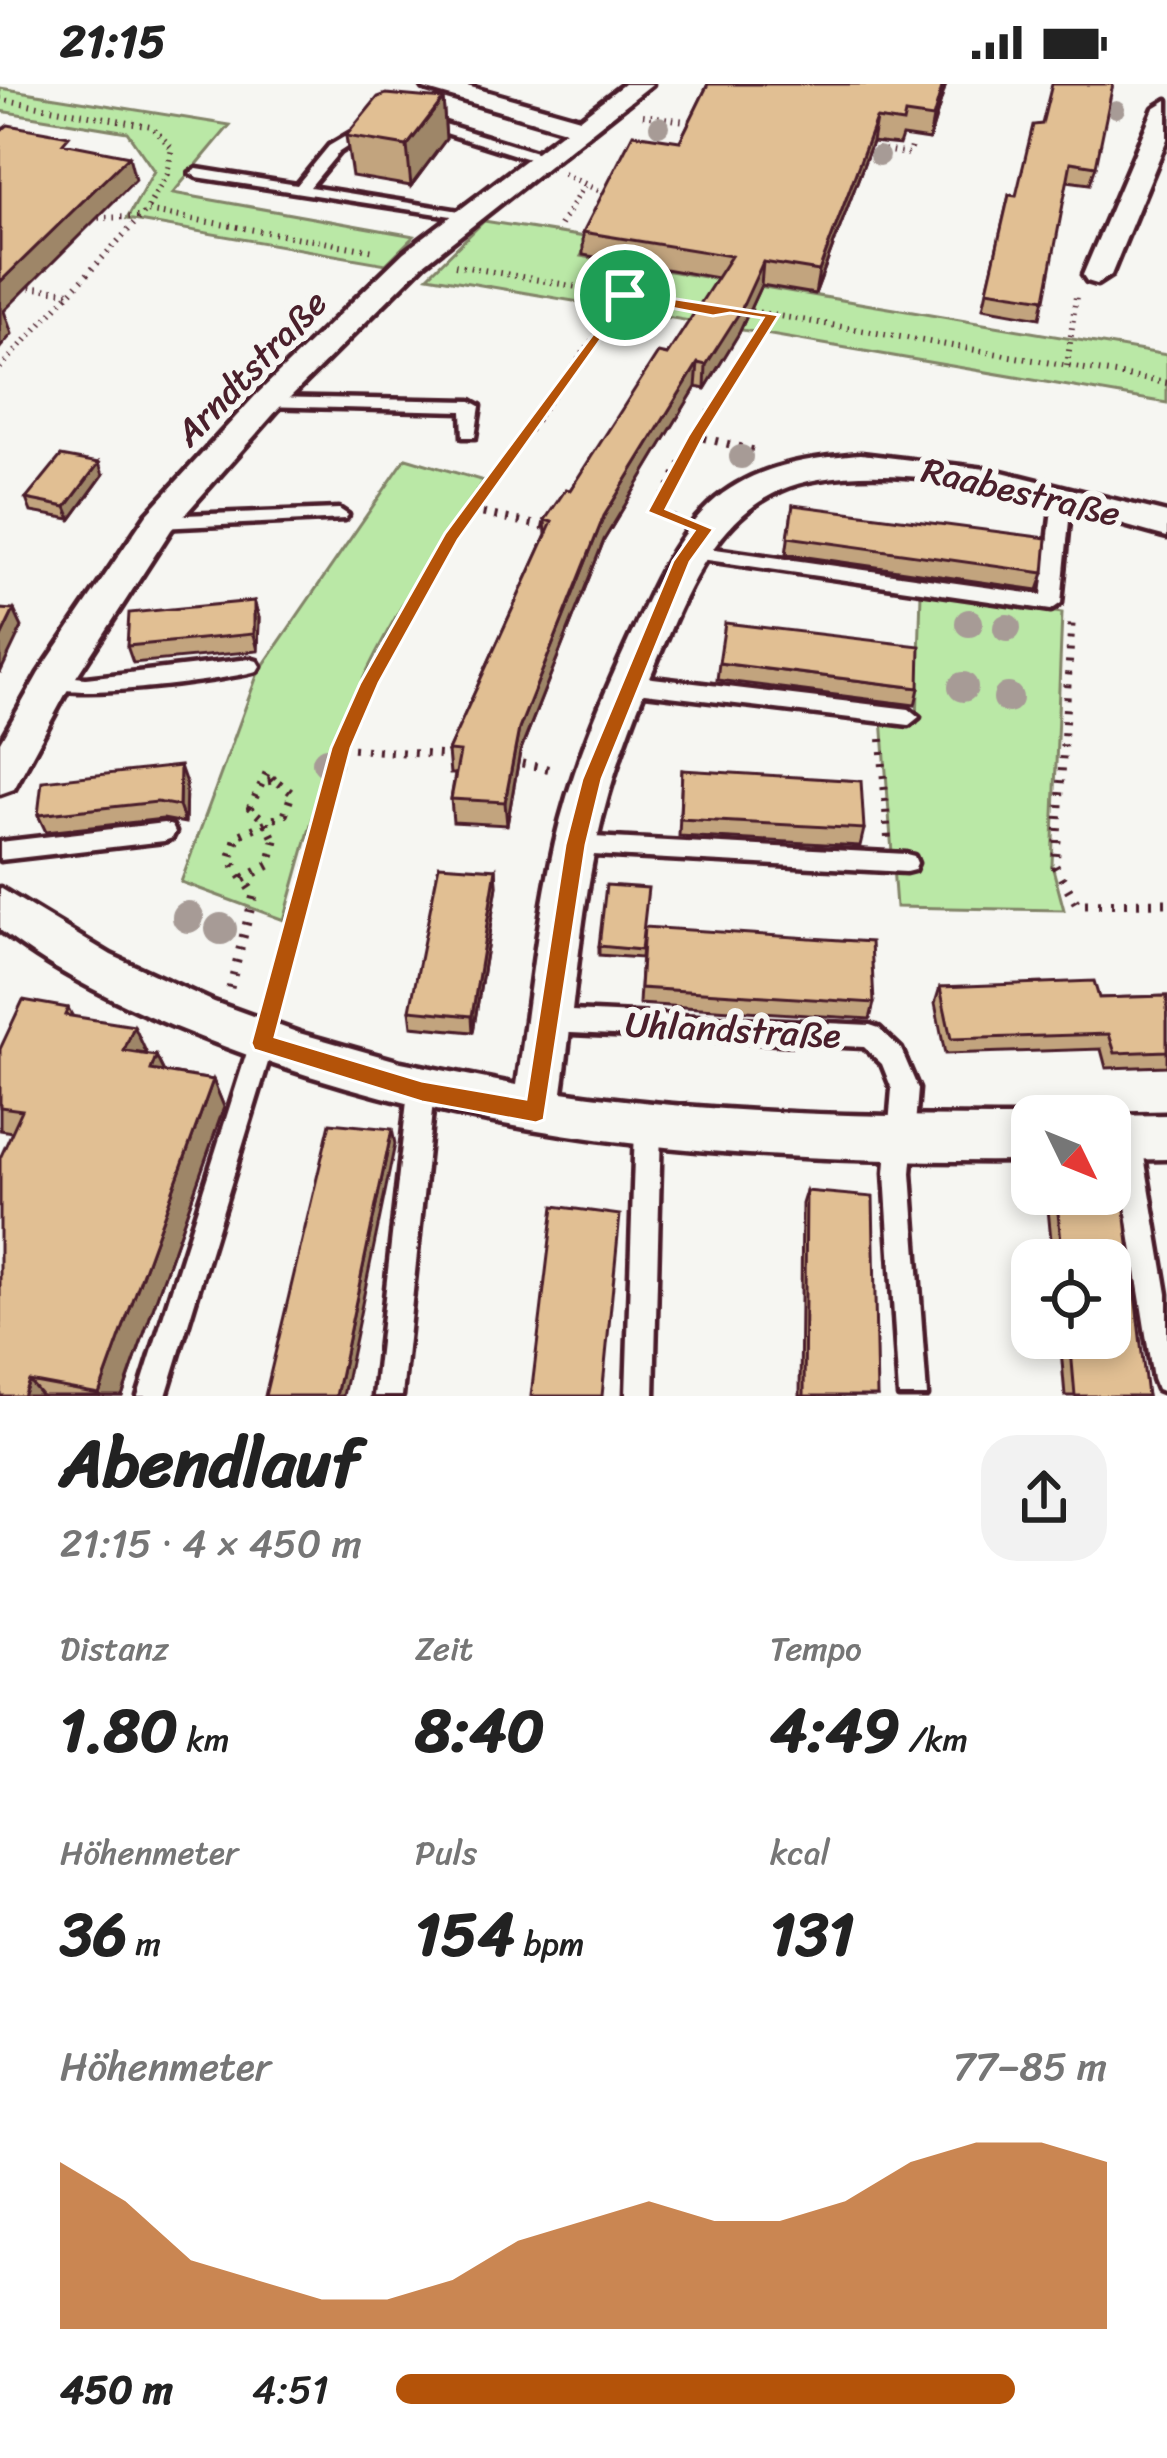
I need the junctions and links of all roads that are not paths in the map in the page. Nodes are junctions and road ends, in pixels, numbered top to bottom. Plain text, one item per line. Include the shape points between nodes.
1 (433, 84) edge
2 (640, 84) edge
3 (1167, 108) edge
4 (407, 119) edge
5 (383, 121) edge
6 (584, 127) junction
7 (551, 166) junction
8 (197, 173) dead end
9 (299, 191) junction
10 (466, 216) junction
11 (1097, 275) road end
12 (267, 402) junction
13 (469, 433) dead end
14 (1062, 500) junction
15 (339, 515) dead end
16 (159, 522) junction
17 (1167, 525) edge
18 (696, 540) junction
19 (250, 667) dead end
20 (52, 683) junction
21 (628, 683) junction
22 (909, 717) dead end
23 (0, 778) edge
24 (164, 832) dead end
25 (575, 845) junction
26 (0, 851) edge
27 (898, 863) road end
28 (0, 906) edge
29 (550, 1021) junction
30 (262, 1043) junction
31 (422, 1092) junction
32 (536, 1112) junction
33 (648, 1128) junction
34 (1135, 1138) edge
35 (1011, 1139) edge
36 (900, 1141) junction
37 (1167, 1378) edge
38 (152, 1396) edge
39 (388, 1396) edge
40 (640, 1396) edge
41 (913, 1396) edge

1 - 6 street
2 - 6 street, Arndtstraße
3 - 11 street
4 - 7 lane via 444,124
5 - 9 lane via 334,149
6 - 7 street, Arndtstraße
7 - 10 street, Arndtstraße
8 - 9 lane
9 - 10 lane
10 - 12 street, Arndtstraße
12 - 13 lane via 471,406
12 - 16 street, Arndtstraße
14 - 17 street, Raabestraße
14 - 18 street, Raabestraße via 918,466 820,467 771,480
14 - 18 lane via 1044,602
15 - 16 lane
16 - 20 street, Arndtstraße
18 - 21 street, Raabestraße
19 - 20 lane
20 - 23 street, Arndtstraße
21 - 22 lane
21 - 25 street, Raabestraße
24 - 26 lane
25 - 27 lane
25 - 29 street, Raabestraße
28 - 30 street via 112,980
29 - 32 street, Raabestraße
29 - 36 lane, Uhlandstraße via 870,1036 892,1057 904,1089
30 - 31 street
30 - 38 lane
31 - 32 street
31 - 39 lane
32 - 33 street
33 - 36 street
33 - 40 lane
34 - 37 lane
35 - 36 street
36 - 41 lane, Uhlandstraße

